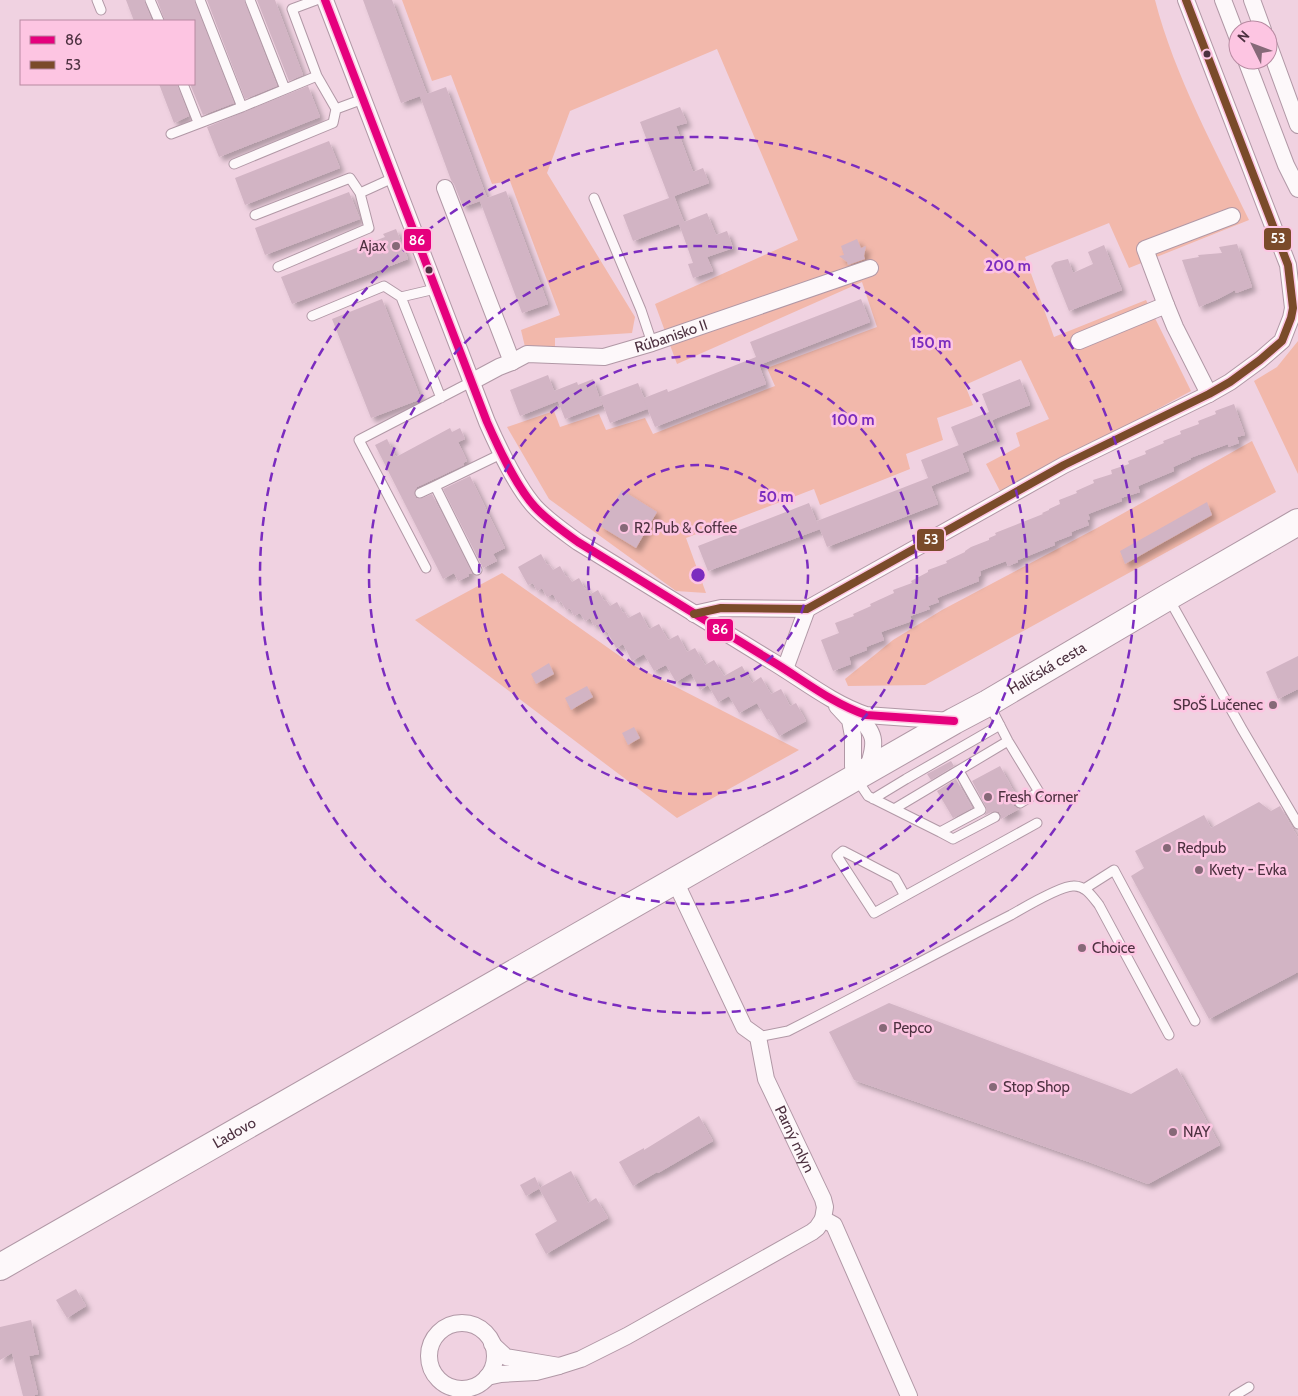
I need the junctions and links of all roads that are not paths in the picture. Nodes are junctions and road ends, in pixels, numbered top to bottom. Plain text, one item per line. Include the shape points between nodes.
1 (97, 0) edge
2 (150, 0) edge
3 (200, 0) edge
4 (250, 0) edge
5 (288, 0) edge
6 (316, 0) edge
7 (325, 0) edge
8 (1186, 0) edge
9 (1223, 0) edge
10 (1252, 0) edge
11 (292, 9) junction
12 (101, 10) dead end
13 (159, 20) edge
14 (1230, 20) edge
15 (1259, 20) edge
16 (1250, 70) edge
17 (1278, 70) edge
18 (317, 76) junction
19 (183, 85) edge
20 (285, 88) junction
21 (363, 99) junction
22 (242, 107) junction
23 (336, 109) junction
24 (198, 122) junction
25 (1298, 125) edge
26 (172, 134) dead end
27 (234, 164) dead end
28 (393, 178) junction
29 (445, 188) dead end
30 (1298, 189) edge
31 (360, 193) junction
32 (594, 198) dead end
33 (255, 215) dead end
34 (1232, 216) dead end
35 (278, 267) dead end
36 (870, 268) dead end
37 (435, 289) junction
38 (401, 296) junction
39 (1166, 305) junction
40 (312, 316) dead end
41 (1079, 341) dead end
42 (652, 343) junction
43 (512, 362) junction
44 (471, 382) junction
45 (1209, 394) junction
46 (441, 398) junction
47 (501, 454) junction
48 (435, 486) junction
49 (420, 493) dead end
50 (1298, 522) edge
51 (426, 568) dead end
52 (477, 570) dead end
53 (1168, 597) junction
54 (807, 609) junction
55 (694, 614) junction
56 (785, 669) junction
57 (830, 699) junction
58 (853, 711) junction
59 (994, 714) junction
60 (954, 722) junction
61 (1008, 741) junction
62 (959, 771) junction
63 (862, 775) junction
64 (874, 799) junction
65 (1020, 802) dead end
66 (894, 809) junction
67 (995, 817) dead end
68 (1037, 823) dead end
69 (1298, 824) edge
70 (940, 832) junction
71 (675, 881) junction
72 (1084, 889) junction
73 (905, 896) junction
74 (1195, 1021) dead end
75 (1169, 1035) dead end
76 (758, 1037) junction
77 (823, 1219) junction
78 (0, 1267) edge
79 (492, 1344) junction
80 (559, 1366) junction
81 (487, 1377) junction
82 (438, 1380) junction
83 (1249, 1387) dead end
84 (465, 1392) edge
85 (440, 1396) edge
86 (910, 1396) edge
87 (1234, 1396) edge

1 - 12 lane
2 - 13 lane
3 - 22 lane
4 - 20 lane
5 - 11 lane
6 - 11 lane
7 - 21 street
8 - 45 street via 1288,265 1293,308 1282,342 1235,379
9 - 14 street
10 - 15 street
11 - 18 lane
16 - 30 street
17 - 25 street
18 - 20 lane
18 - 23 lane
19 - 24 lane
20 - 22 lane
21 - 23 lane
21 - 28 street
22 - 24 lane
23 - 27 lane via 333,123
24 - 26 lane
28 - 31 lane
28 - 37 street
29 - 43 street
31 - 33 lane via 350,178
31 - 35 lane via 369,228
32 - 42 lane
34 - 39 street via 1145,249
36 - 42 street, Rúbanisko II
37 - 38 lane
37 - 44 street
38 - 40 lane via 384,286
38 - 46 lane
39 - 41 street
39 - 45 street
42 - 43 street, Rúbanisko II via 604,357 527,354
43 - 44 street, Rúbanisko II
44 - 46 lane
44 - 47 street
45 - 54 street via 1064,465
46 - 51 lane via 359,440
47 - 48 lane
47 - 55 street via 527,496 550,522
48 - 49 lane
48 - 52 lane
50 - 53 main road, Haličská cesta
53 - 59 main road, Haličská cesta
53 - 69 lane
54 - 55 street via 721,608
54 - 56 street
55 - 56 street
56 - 57 street
57 - 58 street
57 - 63 street via 850,720 853,766
58 - 60 street via 866,715
58 - 63 street via 868,727 874,741
59 - 60 main road, Haličská cesta
59 - 61 lane
59 - 64 lane
60 - 63 main road, Haličská cesta
61 - 62 lane
61 - 65 lane via 1039,792
62 - 66 lane
62 - 70 lane via 982,810
63 - 64 lane via 868,796
63 - 71 main road, Haličská cesta
64 - 66 lane
66 - 70 lane
67 - 70 lane via 953,839
68 - 73 lane
71 - 76 street via 744,1027
71 - 78 main road, Ľadovo
72 - 74 lane via 1114,870
72 - 75 lane via 1099,905
72 - 76 lane via 1071,885 1060,889 788,1031
73 - 73 lane via 874,913 836,856 843,851 895,878
76 - 77 street, Parný mlyn via 766,1079 822,1195
77 - 80 street via 812,1232 636,1331 581,1359
77 - 86 street via 834,1225
79 - 80 street via 506,1357
79 - 81 street via 494,1364
79 - 82 street via 486,1334 473,1325 457,1323 442,1330 429,1350
80 - 81 street
81 - 84 street
82 - 84 street
82 - 85 street
83 - 87 lane

